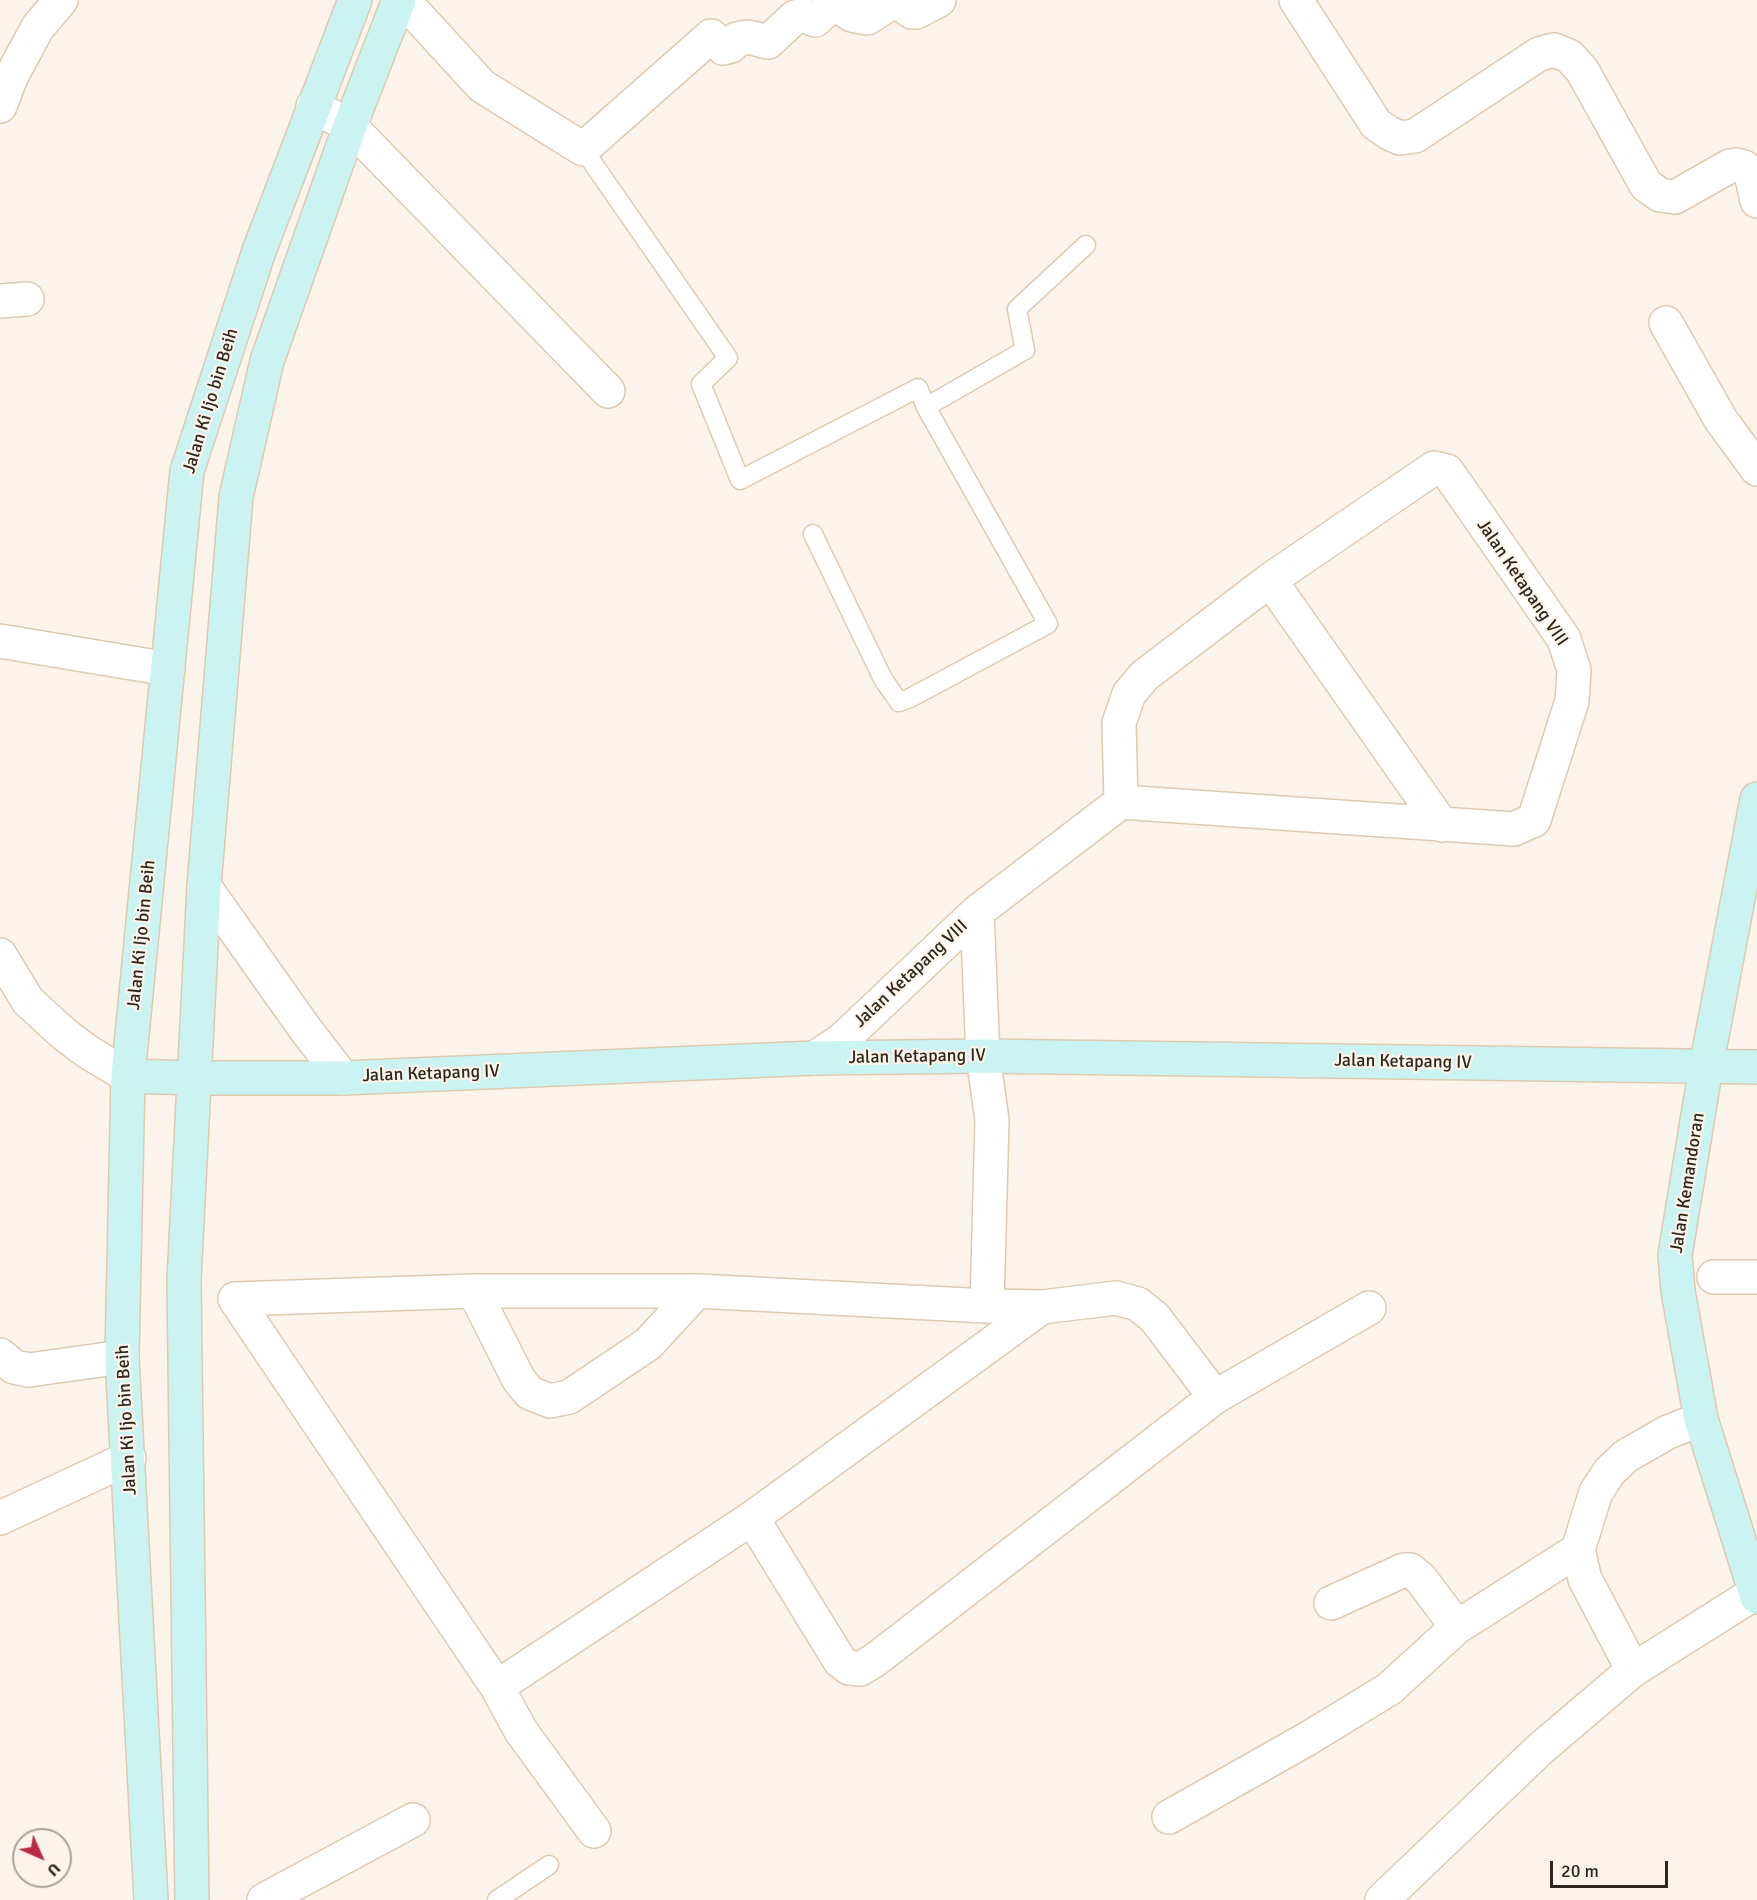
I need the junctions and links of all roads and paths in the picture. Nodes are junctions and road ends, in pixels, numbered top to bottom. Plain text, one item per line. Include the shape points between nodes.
1 (61, 0) edge
2 (355, 0) edge
3 (401, 0) edge
4 (939, 0) edge
5 (1296, 0) edge
6 (0, 106) edge
7 (313, 106) junction
8 (350, 126) junction
9 (583, 149) junction
10 (1757, 201) edge
11 (1086, 245) dead end
12 (1666, 323) dead end
13 (608, 390) dead end
14 (926, 407) junction
15 (1757, 469) edge
16 (813, 534) dead end
17 (1270, 580) junction
18 (0, 641) edge
19 (168, 669) junction
20 (1757, 799) edge
21 (1121, 802) junction
22 (1442, 825) junction
23 (1751, 857) edge
24 (204, 886) junction
25 (977, 912) junction
26 (0, 956) edge
27 (983, 1056) junction
28 (815, 1058) junction
29 (1706, 1067) junction
30 (1757, 1067) edge
31 (128, 1076) junction
32 (194, 1078) junction
33 (343, 1078) junction
34 (1714, 1277) dead end
35 (1757, 1277) edge
36 (474, 1291) junction
37 (697, 1291) junction
38 (987, 1306) junction
39 (1042, 1307) junction
40 (1369, 1308) dead end
41 (0, 1355) edge
42 (122, 1357) junction
43 (1215, 1397) junction
44 (1701, 1419) junction
45 (129, 1458) junction
46 (0, 1518) edge
47 (752, 1518) junction
48 (1578, 1550) junction
49 (1756, 1595) edge
50 (1331, 1603) dead end
51 (1457, 1627) junction
52 (1633, 1670) junction
53 (497, 1687) junction
54 (1169, 1817) dead end
55 (413, 1820) dead end
56 (594, 1831) dead end
57 (549, 1865) dead end
58 (1396, 1896) edge
59 (151, 1900) edge
60 (192, 1900) edge
61 (264, 1900) edge
62 (497, 1900) edge

1 - 6 street via 38,27
2 - 7 street, Jalan Ki Ijo bin Beih
3 - 8 street
3 - 9 street via 482,86
4 - 9 street via 916,12 895,0 867,18 840,7 827,9 815,20 803,15 795,17 768,42 748,37 723,48 711,36
5 - 10 street via 1376,124 1400,138 1415,136 1539,54 1554,50 1569,56 1582,70 1646,185 1660,195 1675,197 1737,165 1751,173
7 - 8 street
7 - 19 street, Jalan Ki Ijo bin Beih via 259,251 187,471
8 - 13 street
8 - 24 street via 267,361 236,497
9 - 14 lane via 728,358 701,384 740,480 918,388
11 - 14 lane via 1017,309 1025,350
12 - 15 street via 1721,420
14 - 16 lane via 1048,624 899,702 883,679
17 - 21 street, Jalan Ketapang VIII via 1144,676 1129,694 1119,723
17 - 22 street
17 - 22 street, Jalan Ketapang VIII via 1434,468 1447,471 1564,639 1574,670 1572,701 1534,820 1514,829
18 - 19 street
19 - 31 street, Jalan Ki Ijo bin Beih
20 - 23 street, Jalan Kemandoran
21 - 22 street, Jalan Ketapang VIII
21 - 25 street, Jalan Ketapang VIII
23 - 29 street, Jalan Kemandoran
24 - 32 street
24 - 33 street
25 - 27 street, Jalan Ketapang VIII
25 - 28 street, Jalan Ketapang VIII via 842,1040
26 - 31 street via 28,1001 64,1035
27 - 28 street, Jalan Ketapang IV
27 - 29 street, Jalan Ketapang IV
27 - 38 street, Jalan Ketapang VIII via 992,1120
28 - 33 street, Jalan Ketapang IV
29 - 30 street, Jalan Ketapang IV
29 - 44 street, Jalan Kemandoran via 1675,1255
31 - 32 street, Jalan Ketapang IV
31 - 42 street, Jalan Ki Ijo bin Beih
32 - 33 street, Jalan Ketapang IV
32 - 60 street via 184,1280
34 - 35 street
36 - 37 street
36 - 37 street via 519,1380 530,1393 550,1401 569,1397 648,1344
36 - 53 street via 235,1299
37 - 38 street
38 - 39 street
39 - 43 street via 1116,1298 1138,1304 1155,1318
39 - 47 street
40 - 43 street
41 - 42 street via 14,1367 29,1370
42 - 45 street, Jalan Ki Ijo bin Beih
43 - 47 street via 860,1669 849,1668 840,1661
44 - 48 street via 1626,1456 1610,1471 1596,1492
44 - 49 street, Jalan Kemandoran
45 - 46 street
45 - 59 street, Jalan Ki Ijo bin Beih
47 - 53 street
48 - 51 street
48 - 52 street via 1585,1579
49 - 52 street
50 - 51 street via 1410,1570
51 - 54 street via 1389,1689
52 - 58 street via 1539,1750
53 - 56 street via 521,1731
55 - 61 street
57 - 62 lane

